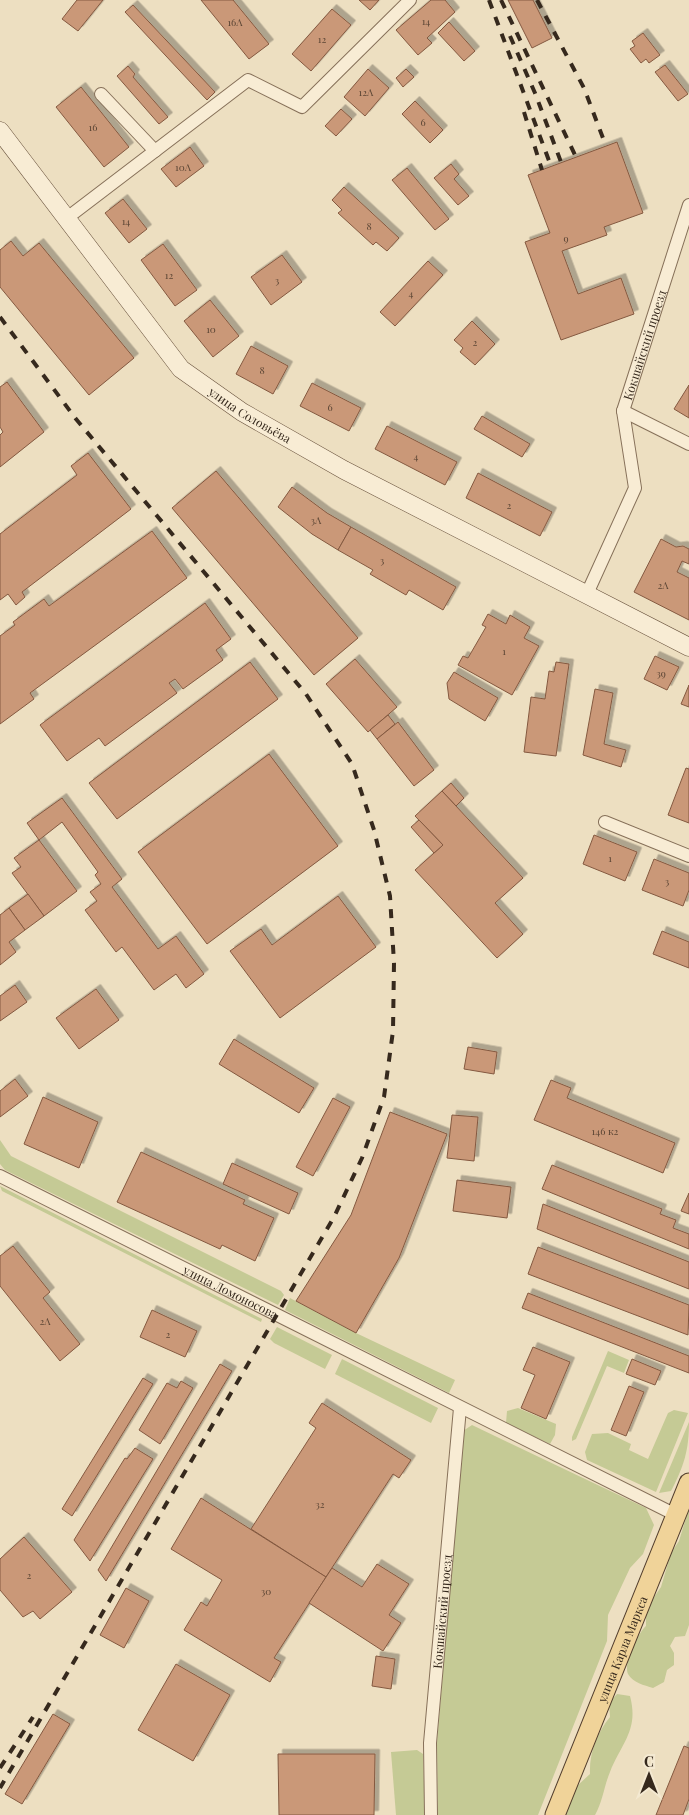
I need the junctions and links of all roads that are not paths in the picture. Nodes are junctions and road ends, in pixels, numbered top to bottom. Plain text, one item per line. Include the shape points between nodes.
1 (410, 0) edge
2 (101, 94) dead end
3 (0, 131) edge
4 (155, 152) junction
5 (689, 205) edge
6 (67, 218) junction
7 (623, 411) junction
8 (689, 444) edge
9 (586, 596) junction
10 (689, 647) edge
11 (605, 822) dead end
12 (689, 856) edge
13 (0, 1176) edge
14 (460, 1408) junction
15 (689, 1483) edge
16 (676, 1515) junction
17 (431, 1815) edge
18 (555, 1815) edge

1 - 4 street via 302,107 248,80
2 - 4 street
3 - 6 street, улица Соловьёва
4 - 6 street
5 - 7 street, Кокшайский проезд
6 - 9 street, улица Соловьёва via 181,369 211,391 344,470
7 - 8 street
7 - 9 street, Кокшайский проезд via 635,488
9 - 10 street, улица Соловьёва
11 - 12 street
13 - 14 street, улица Ломоносова
14 - 16 street, улица Ломоносова
14 - 17 street, Кокшайский проезд via 430,1743
15 - 16 main road, улица Карла Маркса
16 - 18 main road, улица Карла Маркса

